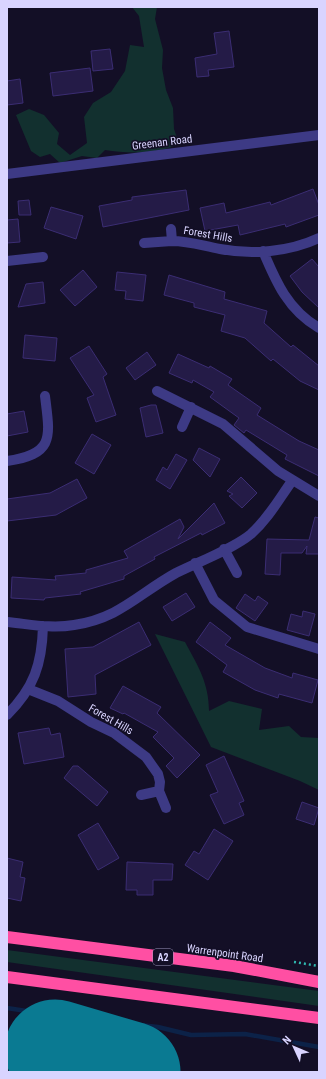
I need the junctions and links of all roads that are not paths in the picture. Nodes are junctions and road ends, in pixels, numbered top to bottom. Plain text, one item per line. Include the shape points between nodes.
1 (319, 135) edge
2 (7, 174) edge
3 (171, 229) dead end
4 (319, 238) edge
5 (172, 240) junction
6 (144, 243) dead end
7 (263, 251) junction
8 (43, 257) dead end
9 (7, 261) edge
10 (319, 328) edge
11 (157, 391) dead end
12 (45, 396) dead end
13 (191, 407) junction
14 (182, 427) dead end
15 (7, 461) edge
16 (292, 481) junction
17 (319, 496) edge
18 (224, 549) junction
19 (195, 563) junction
20 (237, 573) dead end
21 (7, 622) edge
22 (42, 626) junction
23 (319, 649) edge
24 (28, 690) junction
25 (7, 715) edge
26 (159, 791) junction
27 (141, 795) dead end
28 (166, 808) dead end
29 (7, 937) edge
30 (7, 977) edge
31 (319, 982) edge
32 (319, 1018) edge

1 - 2 street, Greenan Road
3 - 5 street, Forest Hills
4 - 7 street, Forest Hills via 300,246
5 - 6 street, Forest Hills
5 - 7 street, Forest Hills via 221,249
7 - 10 street via 281,292 302,316
8 - 9 street
11 - 13 street
12 - 15 street via 48,421 45,445 38,453
13 - 14 street
13 - 16 street via 223,424 260,458
16 - 17 street
16 - 18 street via 250,535
18 - 19 street
18 - 20 street
19 - 22 street via 108,616 73,626
19 - 23 street via 214,600 247,627
21 - 22 street
22 - 24 street via 41,657
24 - 25 street
24 - 26 street, Forest Hills via 58,701 136,748 158,774
26 - 27 street
26 - 28 street, Forest Hills
29 - 31 highway, Warrenpoint Road / A2 via 234,966
30 - 32 highway

